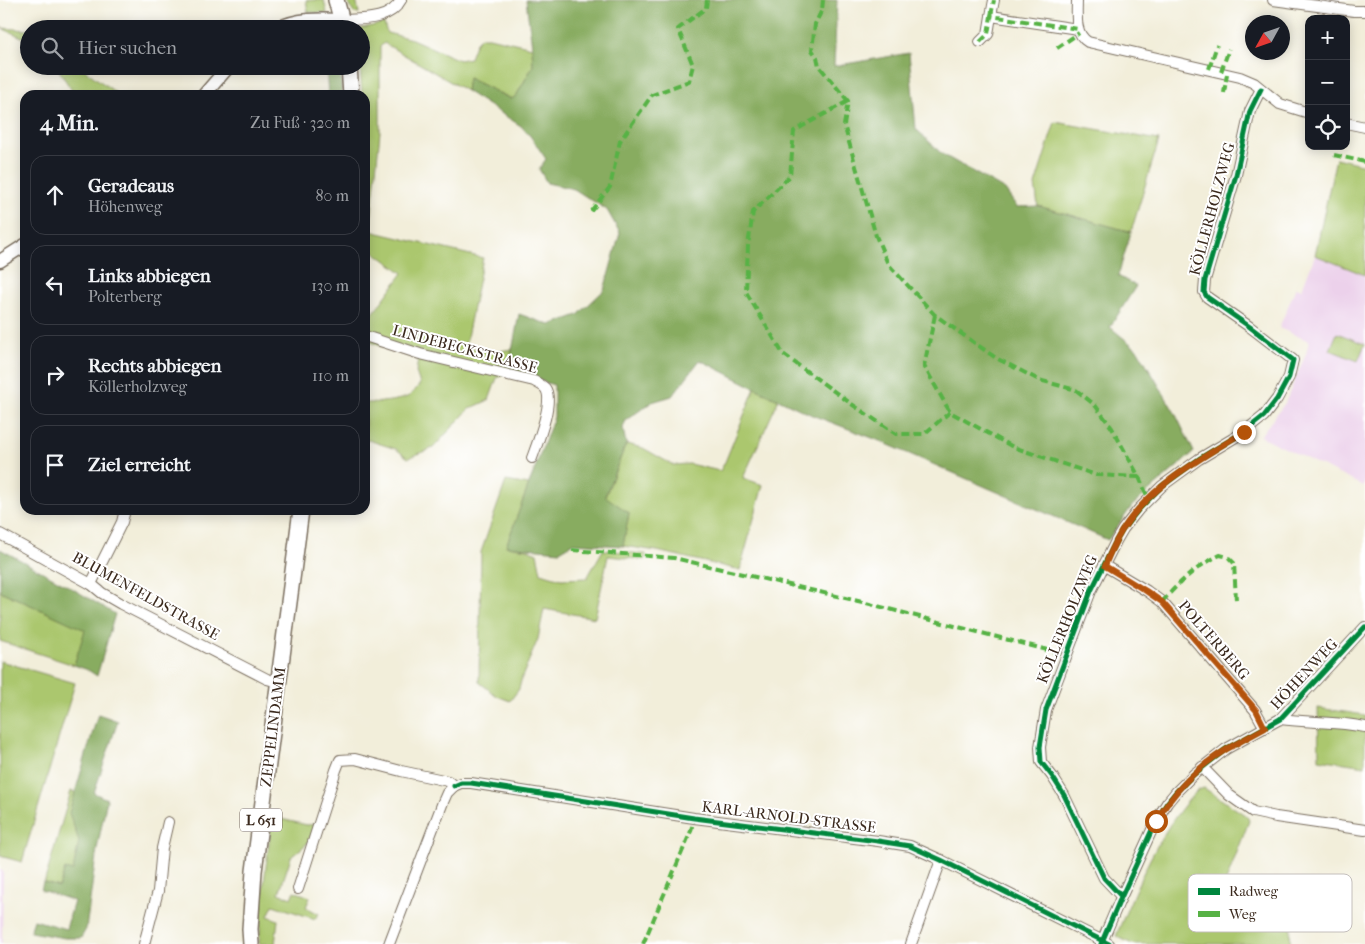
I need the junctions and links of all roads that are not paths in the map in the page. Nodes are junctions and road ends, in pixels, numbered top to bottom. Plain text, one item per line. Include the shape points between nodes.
1 (336, 0) edge
2 (401, 0) edge
3 (994, 0) edge
4 (1077, 0) edge
5 (1273, 0) edge
6 (1365, 11) edge
7 (991, 16) junction
8 (342, 20) edge
9 (360, 20) edge
10 (1078, 29) junction
11 (980, 42) dead end
12 (221, 75) edge
13 (349, 75) edge
14 (1261, 89) junction
15 (208, 90) edge
16 (350, 90) edge
17 (1305, 112) edge
18 (1350, 124) edge
19 (1365, 127) edge
20 (20, 248) edge
21 (0, 261) edge
22 (370, 338) edge
23 (532, 458) dead end
24 (124, 515) edge
25 (300, 515) edge
26 (0, 534) edge
27 (1105, 566) junction
28 (90, 584) junction
29 (1365, 627) edge
30 (278, 682) junction
31 (1280, 719) junction
32 (1365, 727) edge
33 (1265, 728) junction
34 (1202, 767) junction
35 (454, 786) junction
36 (168, 822) dead end
37 (1365, 830) edge
38 (941, 860) junction
39 (298, 890) dead end
40 (1122, 896) junction
41 (1104, 943) edge
42 (144, 944) edge
43 (251, 944) edge
44 (389, 944) edge
45 (911, 944) edge

1 - 8 main road
2 - 9 street via 392,12
3 - 7 street
4 - 10 street
5 - 6 street
7 - 10 street
7 - 11 street via 988,34
10 - 14 street via 1088,42 1240,77
12 - 15 street
13 - 16 main road
14 - 17 street via 1280,104
14 - 27 street, KÖLLERHOLZWEG via 1250,111 1204,292 1293,360 1291,371 1277,399 1262,418 1176,475 1148,498 1123,529
18 - 19 street
20 - 21 street
22 - 23 street, LINDEBECKSTRASSE via 420,354 534,381 545,388 547,410
24 - 28 street
25 - 30 main road, ZEPPELINDAMM / L 651
26 - 28 street, BLUMENFELDSTRASSE
27 - 33 street, POLTERBERG via 1162,602 1256,710
27 - 40 street, KÖLLERHOLZWEG via 1091,591 1046,710 1040,762 1064,795 1104,878
28 - 30 street, BLUMENFELDSTRASSE via 126,606
29 - 31 street, HÖHENWEG
30 - 43 main road, ZEPPELINDAMM / L 651 via 254,871
31 - 32 street
31 - 33 street, HÖHENWEG
33 - 34 street, HÖHENWEG via 1226,749
34 - 37 street via 1229,796 1252,812
34 - 40 street, HÖHENWEG via 1167,803
35 - 38 street, KARL-ARNOLD-STRASSE via 471,783 694,818 878,841 910,846
35 - 39 street, KARL-ARNOLD-STRASSE via 448,781 356,759 340,760
35 - 44 street via 443,802
36 - 42 street via 158,891
38 - 41 street, KARL-ARNOLD-STRASSE
38 - 45 street
40 - 41 street, HÖHENWEG

